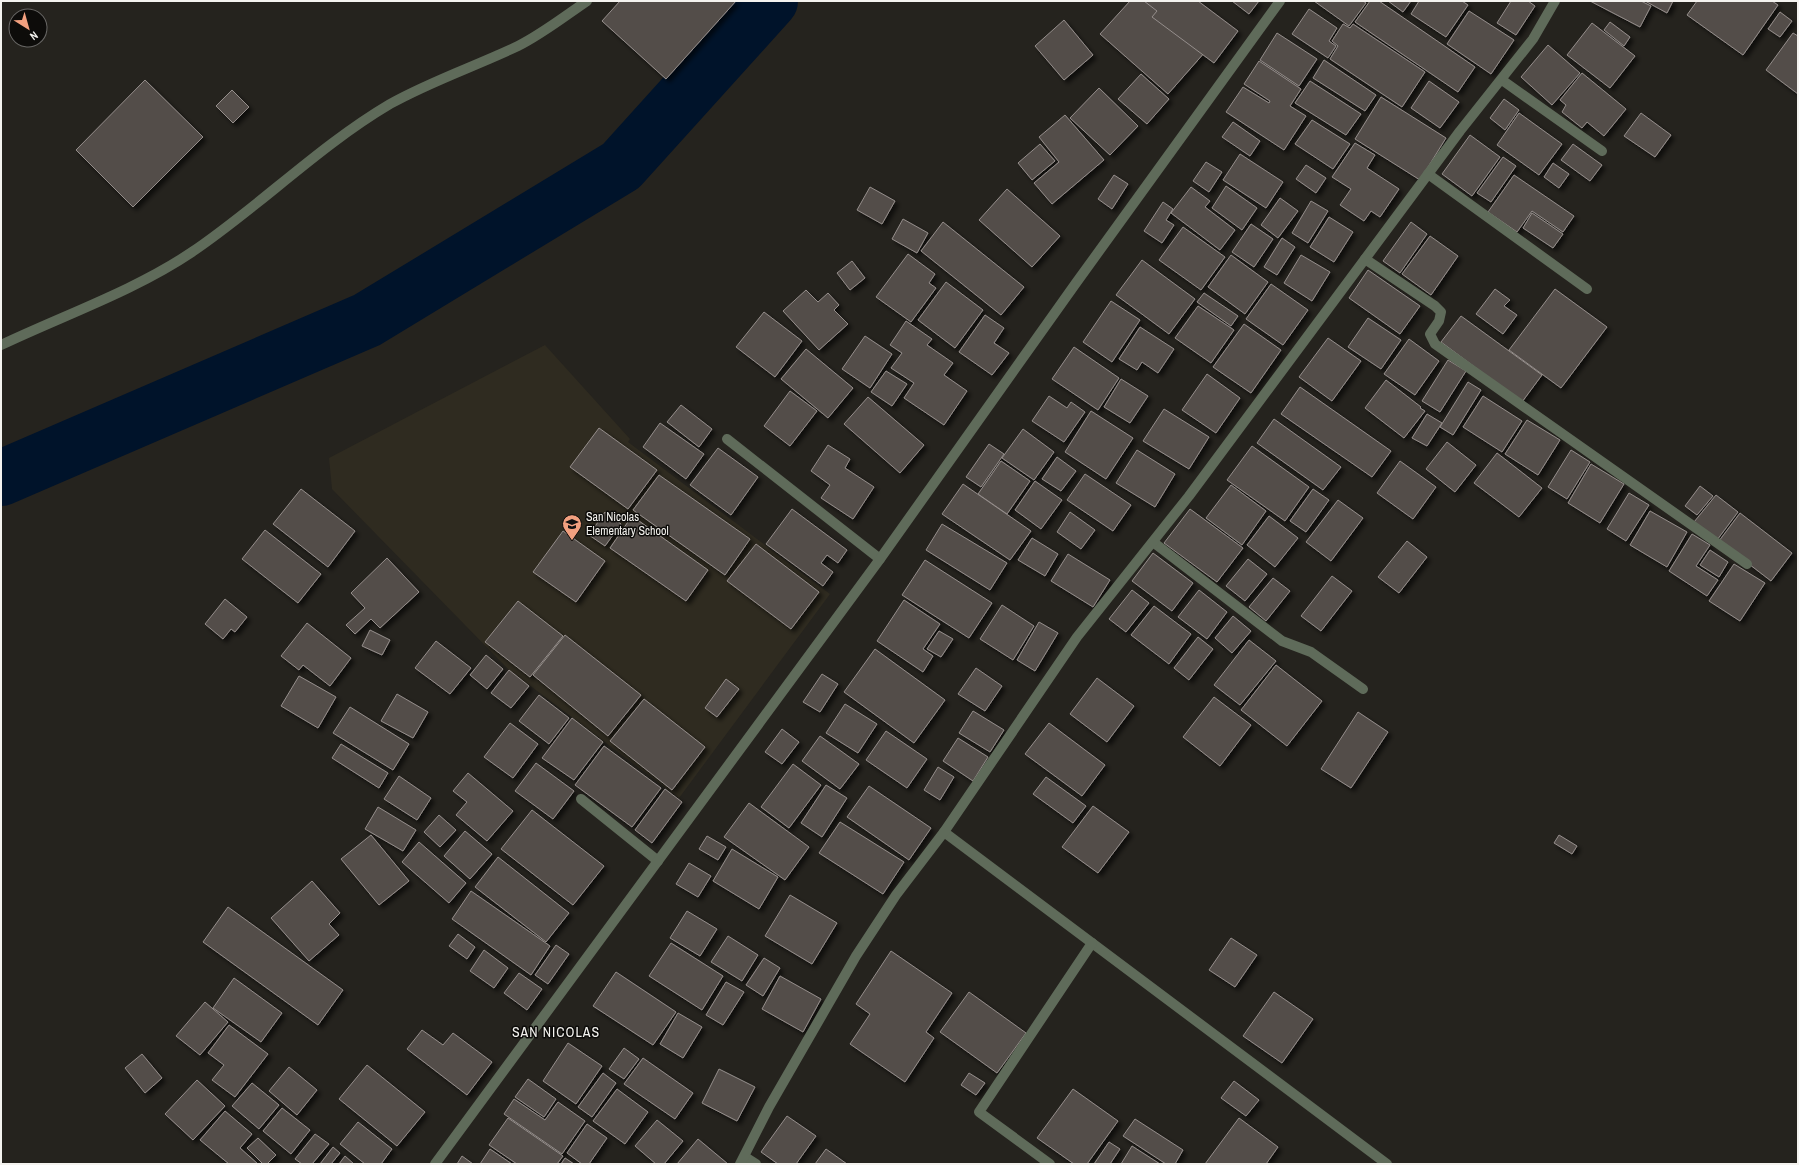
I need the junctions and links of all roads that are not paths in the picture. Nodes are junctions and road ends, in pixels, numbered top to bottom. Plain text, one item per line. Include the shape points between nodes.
1 (587, 1) edge
2 (1280, 1) edge
3 (1555, 1) edge
4 (1502, 80) junction
5 (1602, 151) dead end
6 (1428, 174) junction
7 (1365, 259) junction
8 (1587, 289) dead end
9 (1, 344) edge
10 (727, 438) dead end
11 (1153, 542) junction
12 (880, 559) junction
13 (1747, 564) dead end
14 (1364, 689) dead end
15 (581, 799) dead end
16 (944, 832) junction
17 (658, 861) junction
18 (1092, 943) junction
19 (743, 1160) edge
20 (435, 1164) edge
21 (756, 1164) edge
22 (1050, 1164) edge
23 (1387, 1164) edge

1 - 9 street via 520,45 390,104 342,136 191,253 129,288
2 - 12 street
3 - 4 street via 1533,39
4 - 5 street
4 - 6 street
6 - 7 street
6 - 8 street
7 - 11 street
7 - 13 street via 1441,312 1439,321 1430,334 1435,344
10 - 12 street
11 - 14 street via 1282,641 1311,652
11 - 16 street via 1077,637
12 - 17 street
15 - 17 street
16 - 18 street
16 - 19 street via 896,896 856,956 769,1107
17 - 20 street
18 - 22 street via 978,1112
18 - 23 street
19 - 21 street

